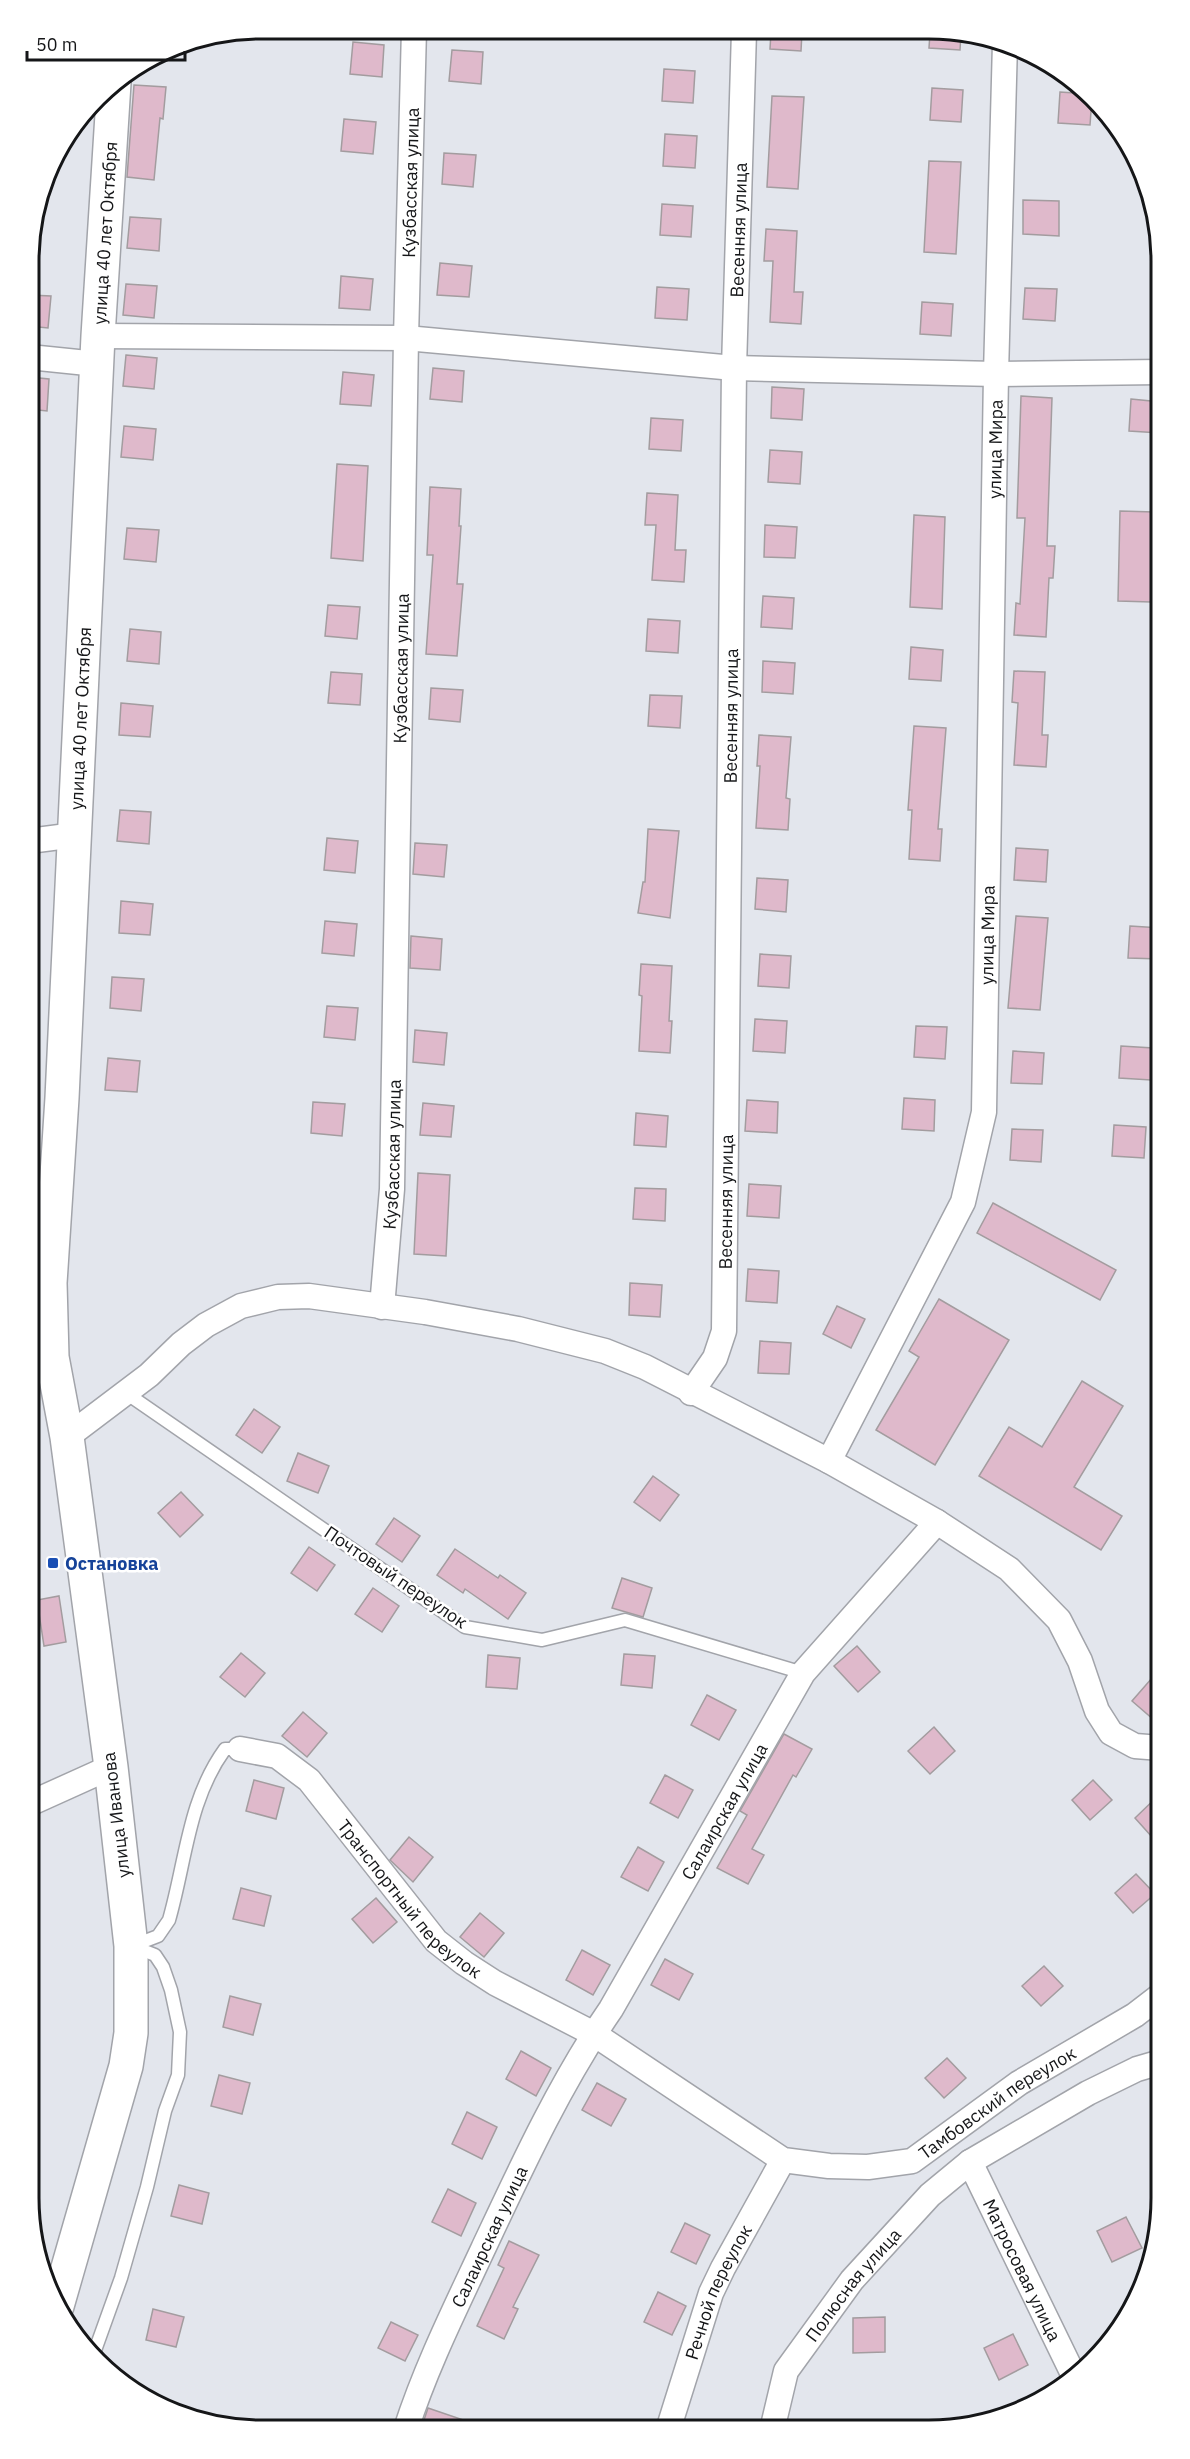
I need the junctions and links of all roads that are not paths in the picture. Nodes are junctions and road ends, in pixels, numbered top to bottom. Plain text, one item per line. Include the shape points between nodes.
1 (414, 39) edge
2 (744, 39) edge
3 (1005, 53) edge
4 (113, 96) edge
5 (406, 338) junction
6 (98, 350) junction
7 (39, 356) edge
8 (734, 368) junction
9 (1151, 372) edge
10 (996, 374) junction
11 (75, 835) junction
12 (39, 840) edge
13 (382, 1307) junction
14 (40, 1347) edge
15 (691, 1393) junction
16 (126, 1394) junction
17 (67, 1437) junction
18 (829, 1461) junction
19 (937, 1522) junction
20 (803, 1673) junction
21 (1151, 1747) edge
22 (240, 1749) joint
23 (111, 1767) junction
24 (39, 1799) edge
25 (131, 1946) junction
26 (1151, 2003) edge
27 (594, 2034) junction
28 (1151, 2065) edge
29 (783, 2160) junction
30 (970, 2162) junction
31 (60, 2291) edge
32 (96, 2347) edge
33 (1070, 2369) edge
34 (409, 2420) edge
35 (671, 2420) edge
36 (774, 2420) edge

1 - 5 street, Кузбасская улица
2 - 8 street, Весенняя улица
3 - 10 street, улица Мира
4 - 6 street, улица 40 лет Октября
5 - 6 street
5 - 8 street
5 - 13 street, Кузбасская улица via 392,1189
6 - 7 street
6 - 11 street, улица 40 лет Октября
8 - 10 street
8 - 15 street, Весенняя улица via 724,1331 716,1358
9 - 10 street, улица Мира
10 - 18 street, улица Мира via 984,1112 963,1202
11 - 12 street
11 - 14 street, улица 40 лет Октября via 50,1283
13 - 15 street via 518,1329 605,1351 645,1367
13 - 16 street via 309,1296 278,1297 242,1306 206,1325
14 - 17 street, улица Иванова
15 - 18 street
16 - 17 street
16 - 20 lane, Почтовый переулок via 465,1627 542,1640 625,1620
17 - 23 street, улица Иванова
18 - 19 street
19 - 20 street, Салаирская улица
19 - 21 street via 1009,1569 1059,1620 1111,1733 1135,1746
20 - 27 street, Салаирская улица
22 - 25 lane via 225,1749 198,1796 169,1920 158,1936
22 - 27 street, Транспортный переулок via 277,1756 309,1780 436,1941 495,1983
23 - 24 street
23 - 25 street, улица Иванова
25 - 31 street, улица Иванова via 131,2033 126,2066
25 - 32 lane via 155,1955 171,1990 180,2032 178,2076 165,2111 121,2278
26 - 29 street, Тамбовский переулок via 1019,2082 912,2161 868,2167
27 - 29 street, Транспортный переулок
27 - 34 street, Салаирская улица via 522,2166 422,2382
28 - 30 street, Полюсная улица via 1088,2093
29 - 35 street, Речной переулок via 711,2293
30 - 33 street, Матросовая улица
30 - 36 street, Полюсная улица via 930,2195 852,2280 786,2371

